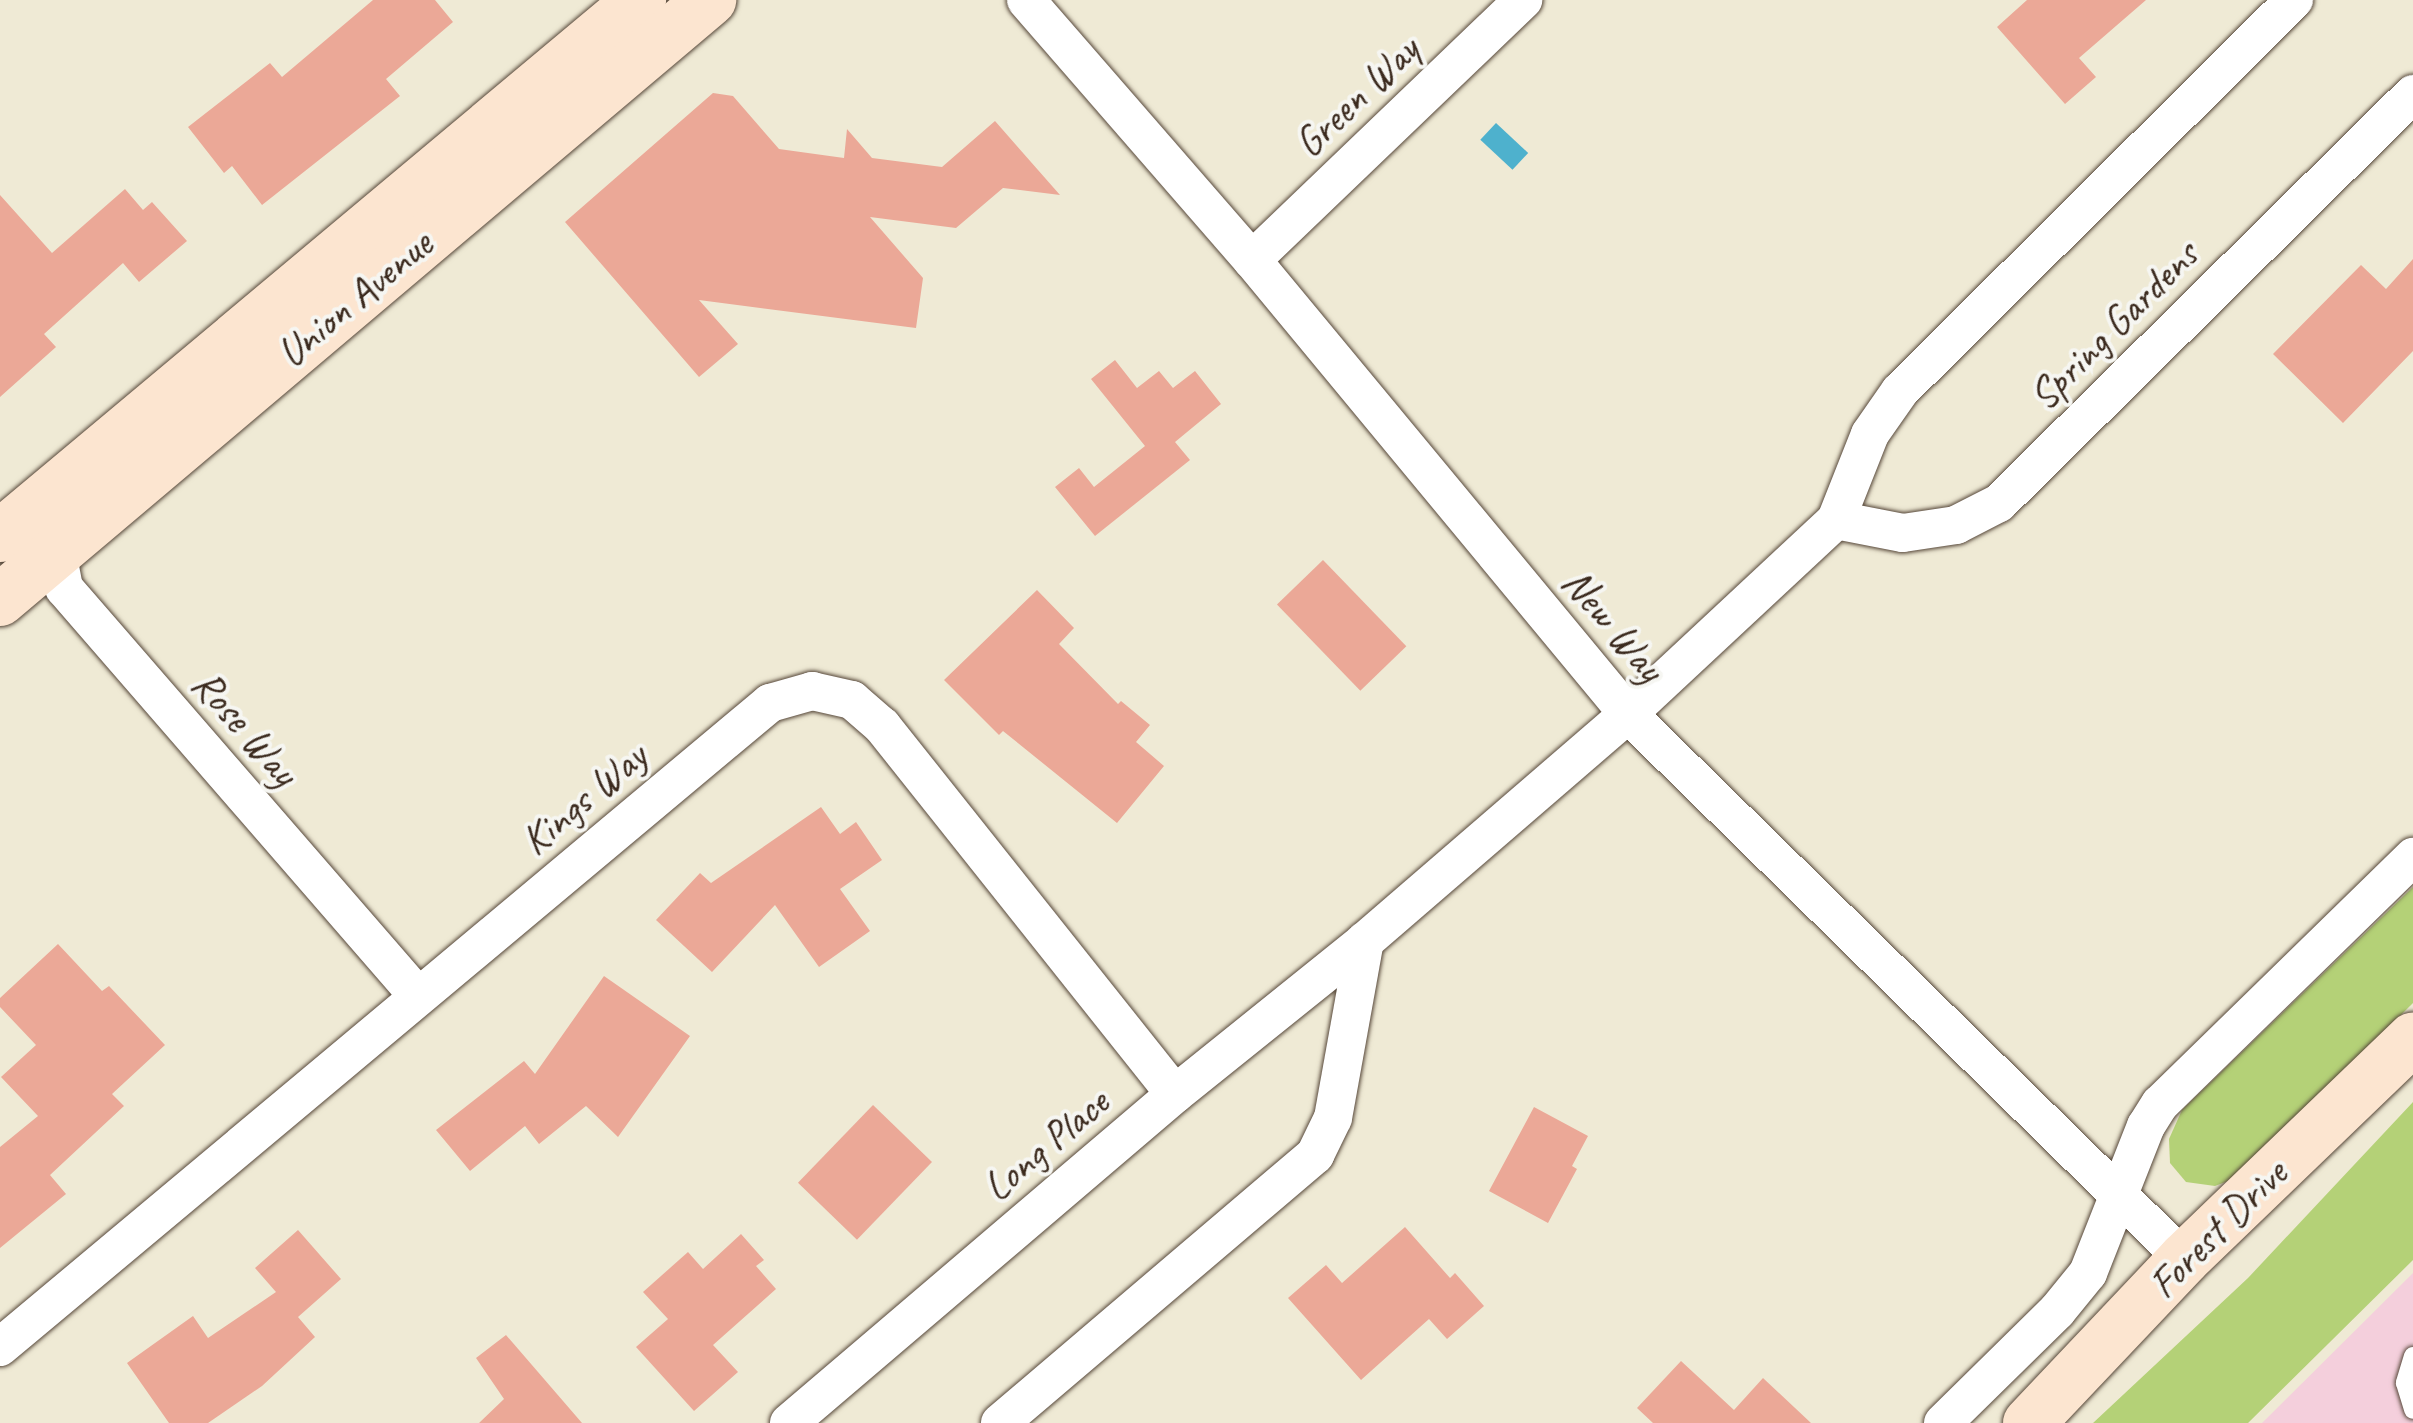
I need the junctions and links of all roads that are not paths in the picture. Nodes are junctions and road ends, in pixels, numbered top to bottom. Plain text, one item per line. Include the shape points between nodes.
1 (640, 0) edge
2 (710, 0) edge
3 (1026, 0) edge
4 (1523, 0) edge
5 (2294, 0) edge
6 (2413, 94) edge
7 (507, 141) junction
8 (1252, 260) junction
9 (46, 499) junction
10 (1836, 520) junction
11 (0, 536) edge
12 (57, 551) junction
13 (0, 600) edge
14 (1628, 714) junction
15 (2413, 857) edge
16 (1365, 940) junction
17 (417, 995) junction
18 (2413, 1040) edge
19 (1175, 1094) junction
20 (2119, 1194) junction
21 (2184, 1259) junction
22 (0, 1347) edge
23 (2413, 1356) edge
24 (2413, 1410) edge
25 (788, 1423) edge
26 (1000, 1423) edge
27 (1943, 1423) edge
28 (2029, 1423) edge

1 - 7 street, Union Avenue
2 - 7 street, Union Avenue
3 - 8 street, New Way
4 - 8 street, Green Way
5 - 10 street via 1900,391 1870,434
6 - 10 street, Spring Gardens via 1999,503 1956,525 1902,533
7 - 9 street, Union Avenue
7 - 12 street, Union Avenue
8 - 14 street, New Way
9 - 11 street, Union Avenue
9 - 12 street, Rose Way
10 - 14 street
12 - 13 street, Union Avenue
12 - 17 street, Rose Way via 64,588
14 - 16 street, Long Place
14 - 20 street, New Way
15 - 20 street via 2160,1104
16 - 19 street, Long Place
16 - 26 street via 1333,1118 1314,1154
17 - 19 street, Kings Way via 770,703 812,691 852,700 882,726
17 - 22 street, Kings Way
18 - 21 street, Forest Drive
19 - 25 street, Long Place
20 - 21 street, New Way
20 - 27 street via 2088,1274
21 - 28 street, Forest Drive
23 - 24 lane via 2404,1383

